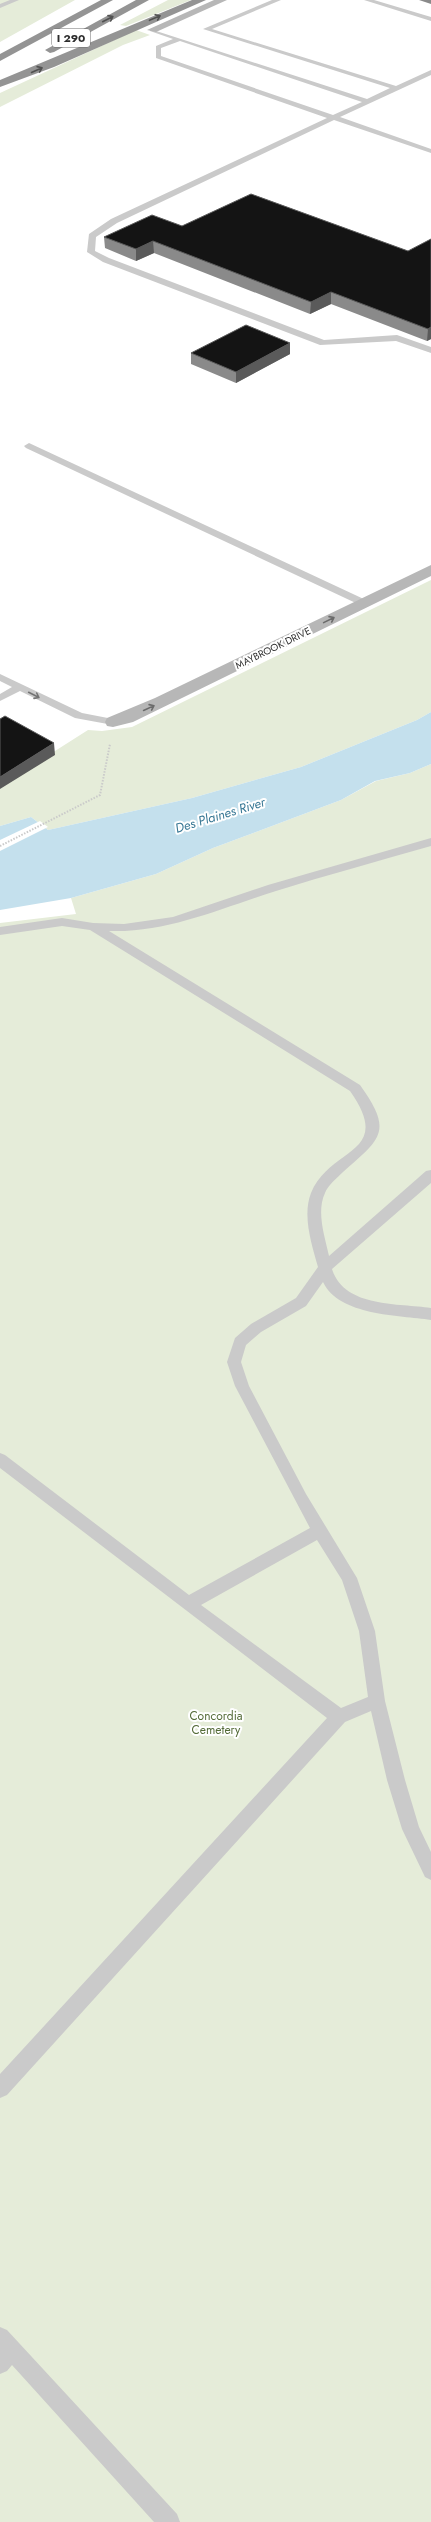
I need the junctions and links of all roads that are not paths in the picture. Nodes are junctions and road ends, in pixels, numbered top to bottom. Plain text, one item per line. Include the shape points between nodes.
1 (16, 0) edge
2 (108, 0) edge
3 (144, 0) edge
4 (201, 0) edge
5 (222, 0) edge
6 (278, 0) edge
7 (367, 0) edge
8 (0, 6) edge
9 (74, 6) dead end
10 (431, 19) edge
11 (152, 30) joint
12 (48, 32) junction
13 (180, 39) junction
14 (0, 58) edge
15 (431, 72) edge
16 (0, 78) edge
17 (0, 84) edge
18 (396, 88) junction
19 (367, 101) junction
20 (332, 117) junction
21 (431, 151) edge
22 (431, 350) edge
23 (29, 446) dead end
24 (431, 570) edge
25 (364, 603) junction
26 (0, 677) edge
27 (19, 687) junction
28 (0, 698) edge
29 (113, 722) joint
30 (431, 842) edge
31 (93, 927) junction
32 (0, 930) edge
33 (431, 1175) edge
34 (326, 1267) junction
35 (431, 1314) edge
36 (0, 1458) edge
37 (321, 1530) junction
38 (188, 1604) junction
39 (377, 1701) junction
40 (339, 1717) junction
41 (431, 1871) edge
42 (0, 2088) edge
43 (4, 2350) edge
44 (169, 2522) edge

1 - 8 lane
2 - 12 highway, I 290
16 -> 3 highway, I 290
17 -> 4 highway
5 - 11 street
6 - 18 lane via 206,29
7 - 10 lane
9 - 12 highway via 65,12
11 - 13 lane
12 - 14 highway, I 290
13 - 19 lane
13 - 20 lane via 158,47 158,57
15 - 18 lane
18 - 19 lane
19 - 20 lane
20 - 21 lane
20 - 22 lane via 114,221 92,236 91,252 323,343 397,338
23 - 25 lane
24 - 25 street, MAYBROOK DRIVE
29 -> 25 street, MAYBROOK DRIVE via 161,702
26 - 27 lane
27 - 28 lane
27 -> 29 lane via 79,716
30 - 31 lane via 272,888 174,921 132,928
31 - 32 lane via 62,922
31 - 34 lane via 355,1088 367,1102 374,1120 373,1136 362,1150 320,1189 314,1207 317,1234
33 - 34 lane
34 - 35 lane via 331,1286 346,1298 371,1305
34 - 37 lane via 301,1302 256,1328 240,1342 234,1362 242,1386 301,1499
36 - 38 lane
37 - 38 lane
37 - 39 lane via 349,1578 367,1631
38 - 40 lane
39 - 40 lane
39 - 41 lane via 411,1829
40 - 42 lane
43 - 44 lane

